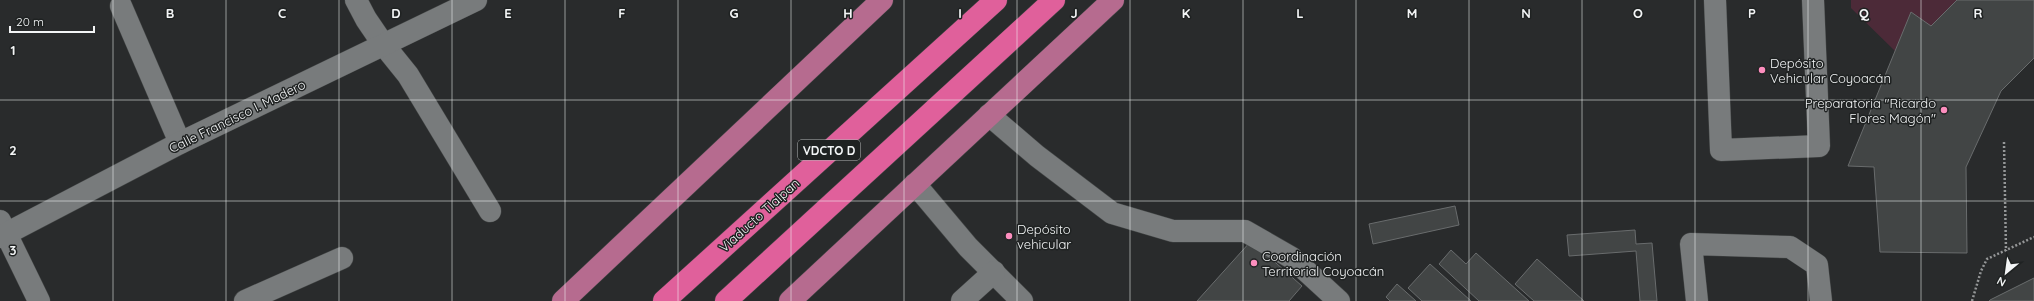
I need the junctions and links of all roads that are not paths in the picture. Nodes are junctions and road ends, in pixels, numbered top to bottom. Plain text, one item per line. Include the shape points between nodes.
1 (356, 0) edge
2 (476, 0) edge
3 (882, 0) edge
4 (996, 0) edge
5 (1054, 0) edge
6 (1113, 0) edge
7 (1715, 0) edge
8 (1813, 0) edge
9 (121, 6) dead end
10 (382, 44) junction
11 (989, 115) junction
12 (180, 143) junction
13 (915, 184) junction
14 (490, 211) dead end
15 (2, 230) edge
16 (342, 258) dead end
17 (994, 272) junction
18 (39, 301) edge
19 (245, 301) edge
20 (563, 301) edge
21 (664, 301) edge
22 (726, 301) edge
23 (790, 301) edge
24 (962, 301) edge
25 (1022, 301) edge
26 (1339, 301) edge
27 (1697, 301) edge
28 (1821, 301) edge

1 - 10 street
2 - 10 street, Calle Francisco I. Madero
3 - 20 main road
4 - 21 highway, Viaducto Tlalpan / VDCTO D
5 - 22 highway, VDCTO D
6 - 11 main road
7 - 8 street via 1721,150 1819,146
9 - 12 street
10 - 12 street, Calle Francisco I. Madero
10 - 14 street via 408,74
11 - 13 main road
11 - 26 street via 1037,156 1112,213 1173,231 1245,231 1292,258
12 - 15 street, Calle Francisco I. Madero
13 - 17 street via 968,248
13 - 23 main road
15 - 18 street
16 - 19 street
17 - 24 street
17 - 25 street
27 - 28 street via 1691,244 1790,247 1818,265

